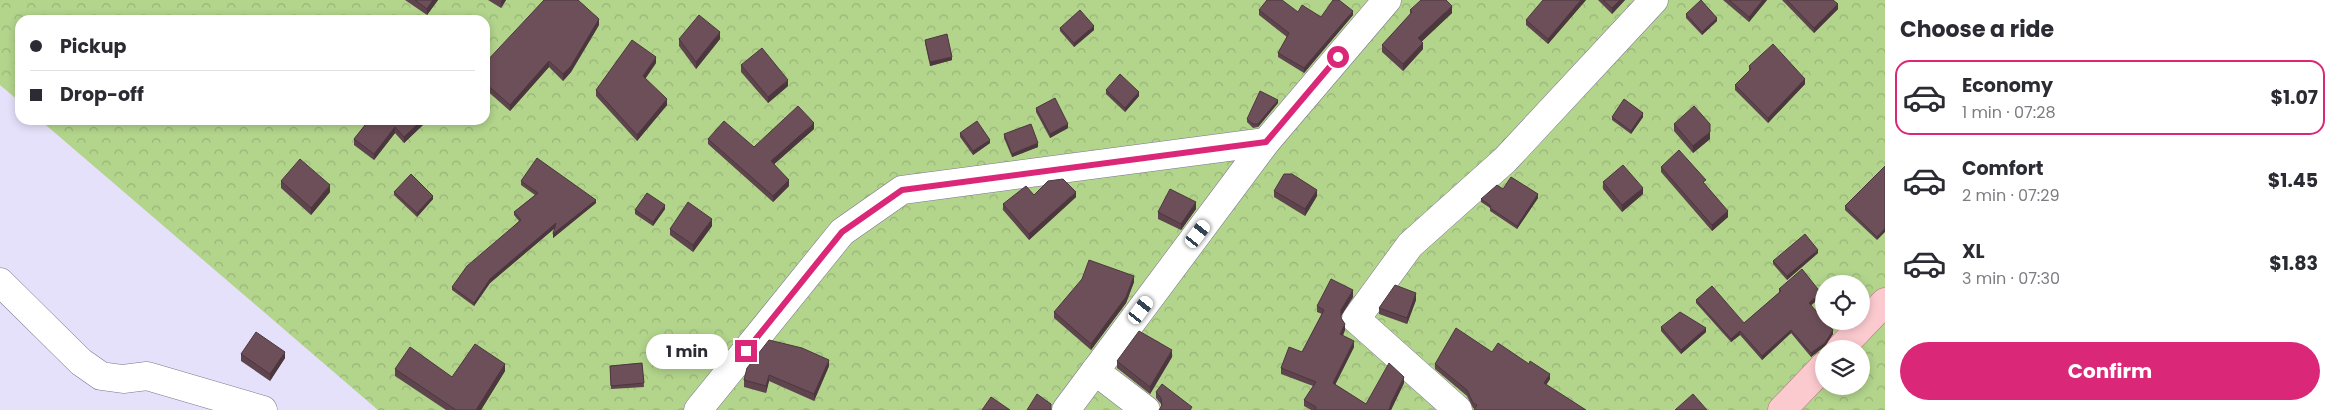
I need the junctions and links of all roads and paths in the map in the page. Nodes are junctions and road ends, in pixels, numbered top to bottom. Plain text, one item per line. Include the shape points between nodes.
1 (1386, 0) edge
2 (1654, 0) edge
3 (1266, 142) junction
4 (0, 282) edge
5 (1885, 302) edge
6 (1849, 340) edge
7 (1095, 371) junction
8 (1815, 375) edge
9 (263, 410) edge
10 (698, 410) edge
11 (1066, 410) edge
12 (1146, 410) edge
13 (1458, 410) edge
14 (1782, 410) edge

1 - 3 street
2 - 13 street via 1505,160 1410,245 1356,319
3 - 7 street
3 - 10 street via 902,190 842,232
4 - 9 street via 81,362 101,376 122,379 147,376
5 - 6 main road
7 - 11 street
7 - 12 street
8 - 14 main road

